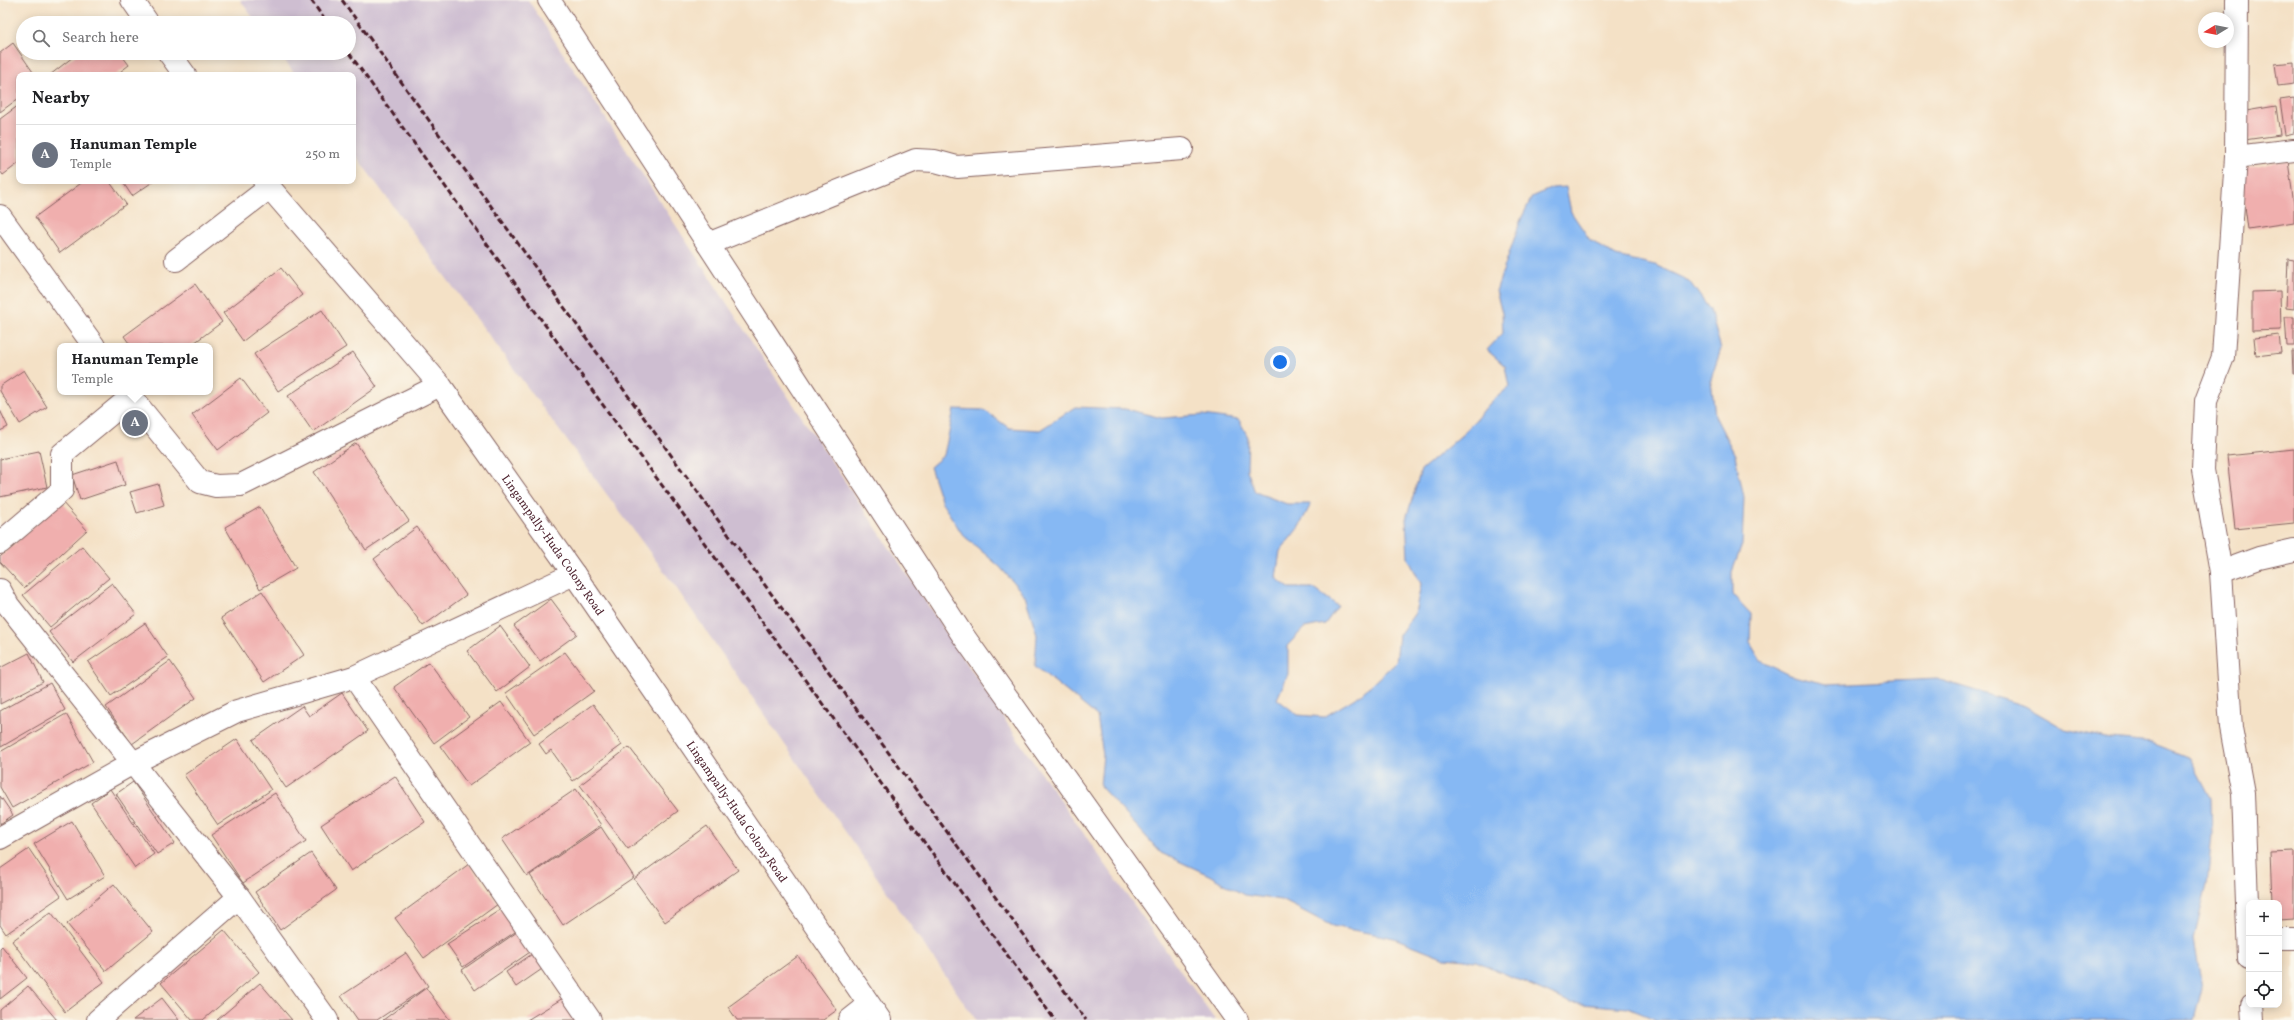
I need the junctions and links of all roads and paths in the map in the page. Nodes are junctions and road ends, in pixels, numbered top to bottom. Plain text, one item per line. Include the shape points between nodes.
1 (132, 0) edge
2 (549, 0) edge
3 (2237, 0) edge
4 (143, 16) edge
5 (174, 60) edge
6 (183, 72) edge
7 (1182, 149) dead end
8 (2294, 150) edge
9 (2236, 157) junction
10 (267, 184) edge
11 (2, 223) edge
12 (708, 244) junction
13 (176, 260) dead end
14 (92, 343) edge
15 (440, 385) junction
16 (129, 395) edge
17 (0, 542) edge
18 (2294, 550) edge
19 (2221, 572) junction
20 (574, 574) junction
21 (3, 600) edge
22 (354, 677) junction
23 (133, 763) junction
24 (0, 838) edge
25 (239, 897) junction
26 (2249, 936) edge
27 (2282, 939) edge
28 (2294, 939) edge
29 (2252, 1008) edge
30 (874, 1012) edge
31 (98, 1020) edge
32 (327, 1020) edge
33 (590, 1020) edge
34 (850, 1020) edge
35 (1236, 1020) edge
36 (2253, 1020) edge

1 - 4 street
2 - 12 street
3 - 9 street
5 - 6 street
7 - 12 street via 957,167 935,161 916,160
8 - 9 street
9 - 19 street via 2222,357 2206,401 2203,470
10 - 13 street
10 - 15 street, Lingampally-Huda Colony Road
11 - 14 street
12 - 35 street via 962,634
15 - 16 street via 241,485 216,486 200,482
15 - 20 street, Lingampally-Huda Colony Road
16 - 17 street via 62,454 62,490
18 - 19 street via 2259,558
19 - 26 street via 2231,728 2243,793
20 - 22 street
20 - 30 street, Lingampally-Huda Colony Road
21 - 23 street
22 - 23 street via 237,711
22 - 33 street
23 - 24 street
23 - 25 street
25 - 31 street
25 - 32 street
27 - 28 street
29 - 36 street
30 - 34 street

